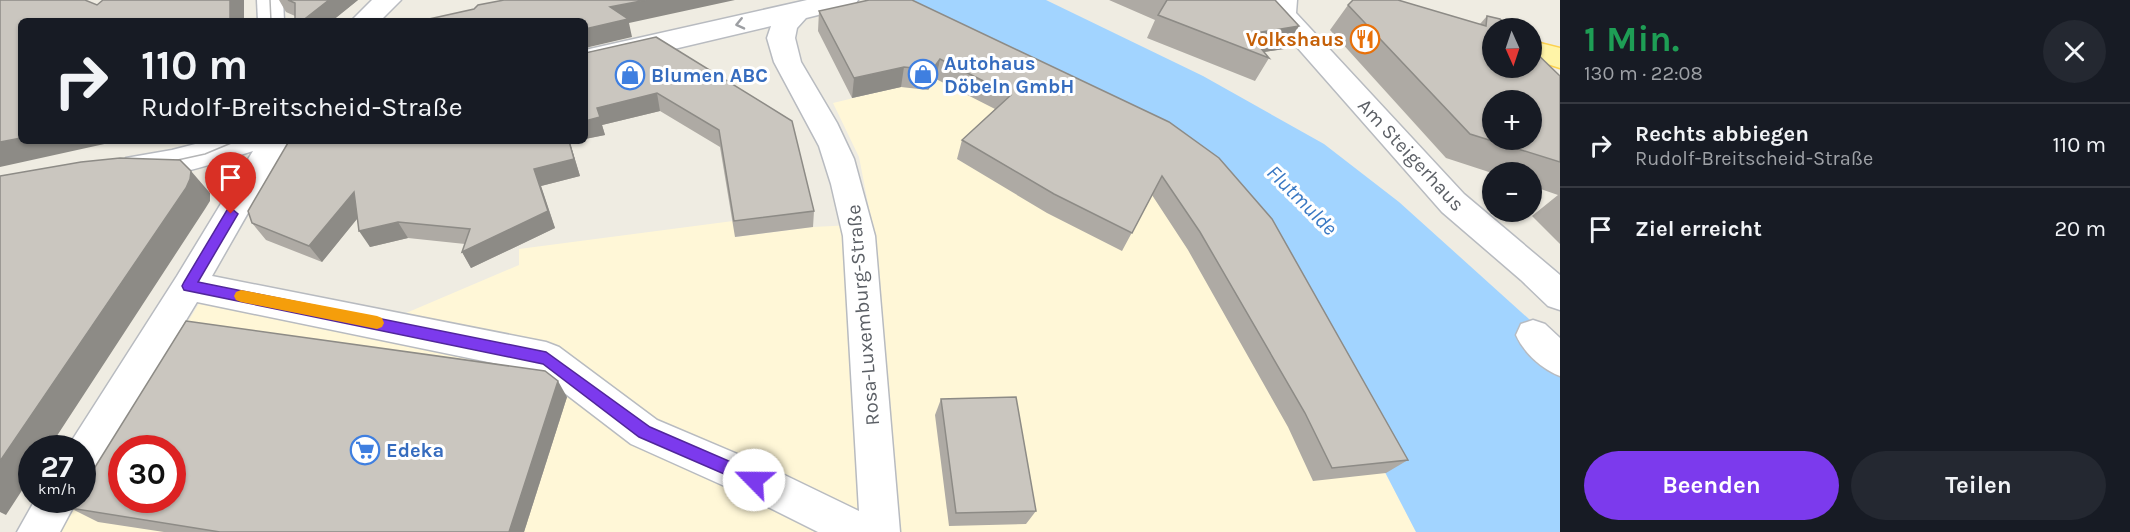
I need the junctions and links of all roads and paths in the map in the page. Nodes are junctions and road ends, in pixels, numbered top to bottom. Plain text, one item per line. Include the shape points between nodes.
1 (270, 0) edge
2 (388, 0) edge
3 (845, 0) edge
4 (1284, 0) edge
5 (797, 11) junction
6 (271, 18) edge
7 (367, 18) edge
8 (1542, 53) edge
9 (1560, 58) edge
10 (588, 59) edge
11 (238, 144) edge
12 (272, 144) edge
13 (109, 168) edge
14 (189, 286) junction
15 (1560, 296) edge
16 (1533, 335) dead end
17 (1560, 360) edge
18 (96, 435) edge
19 (49, 513) edge
20 (37, 532) edge
21 (860, 532) edge
22 (880, 532) edge

1 - 6 street
2 - 7 street
3 - 5 street
4 - 15 street, Am Steigerhaus via 1283,15 1453,203
5 -> 10 street
5 - 22 street, Rosa-Luxemburg-Straße via 782,30 781,39 788,62 829,134 851,195 859,236
8 - 9 main road
11 - 13 street via 172,162
12 - 14 street
14 - 18 street
14 - 21 street via 546,358 645,432 764,484
16 - 17 street
19 - 20 street

